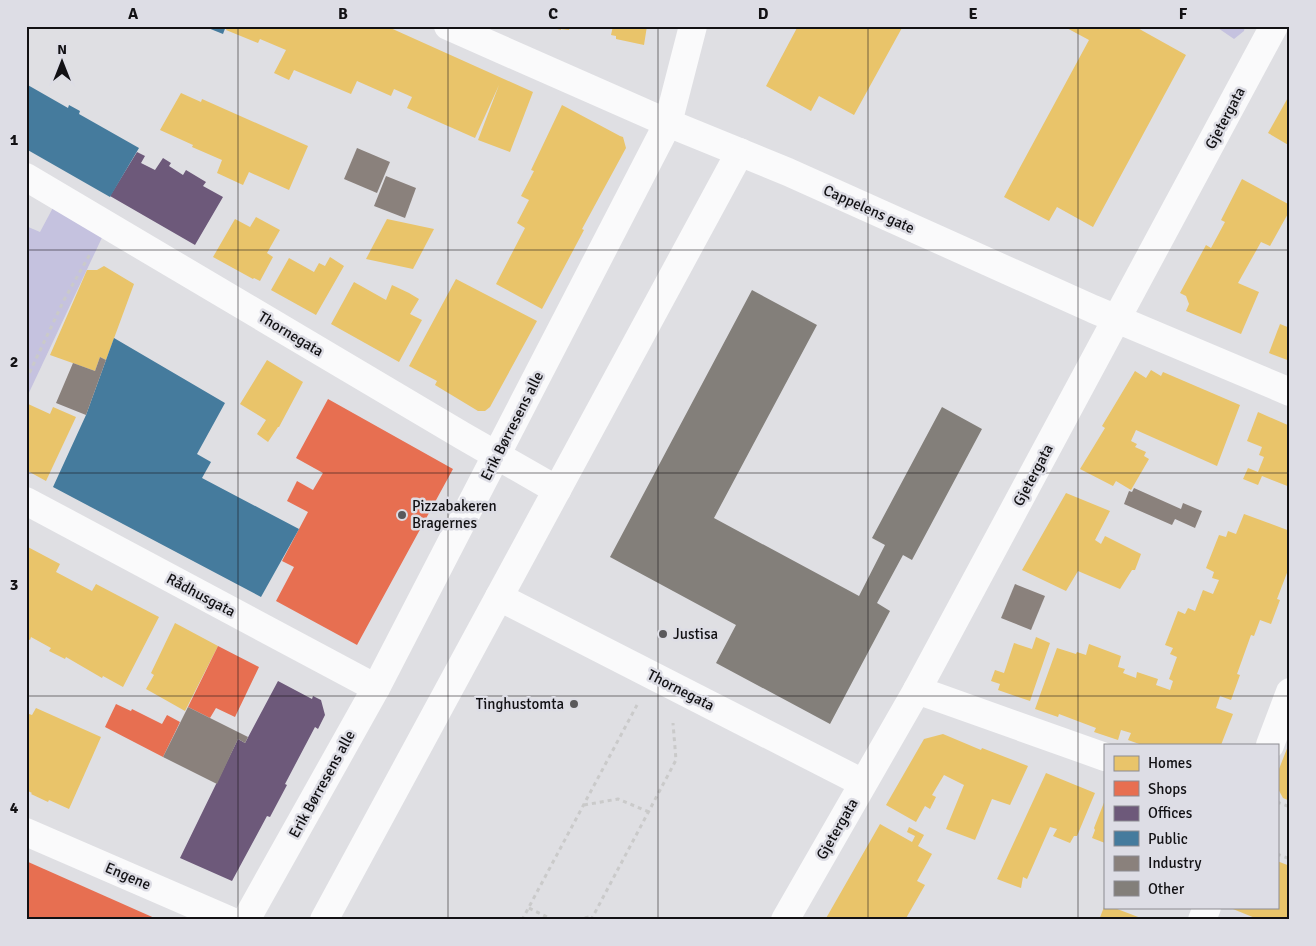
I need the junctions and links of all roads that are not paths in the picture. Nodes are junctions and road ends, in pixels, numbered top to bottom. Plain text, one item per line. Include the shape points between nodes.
1 (448, 26) edge
2 (693, 26) edge
3 (1274, 26) edge
4 (668, 123) junction
5 (740, 152) junction
6 (26, 177) edge
7 (1117, 319) junction
8 (1290, 392) edge
9 (497, 456) junction
10 (557, 490) junction
11 (26, 502) edge
12 (499, 597) junction
13 (376, 688) junction
14 (917, 690) junction
15 (1290, 692) edge
16 (1270, 744) edge
17 (1104, 757) edge
18 (863, 783) junction
19 (26, 832) edge
20 (1207, 908) edge
21 (230, 920) edge
22 (246, 920) edge
23 (324, 920) edge
24 (785, 920) edge
25 (1202, 920) edge

1 - 4 street, Cappelens gate
2 - 4 street, Erik Børresens alle
3 - 7 street, Gjetergata
4 - 5 street, Cappelens gate
4 - 9 street, Erik Børresens alle
5 - 7 street, Cappelens gate
5 - 10 street
6 - 9 street, Thornegata
7 - 8 street, Cappelens gate
7 - 14 street, Gjetergata
9 - 10 street, Thornegata
9 - 13 street, Erik Børresens alle
10 - 12 street
11 - 13 street, Rådhusgata
12 - 18 street, Thornegata
12 - 23 street
13 - 22 street, Erik Børresens alle
14 - 17 street
14 - 18 street, Gjetergata
15 - 16 street
18 - 24 street, Gjetergata
19 - 21 street, Engene
20 - 25 street

